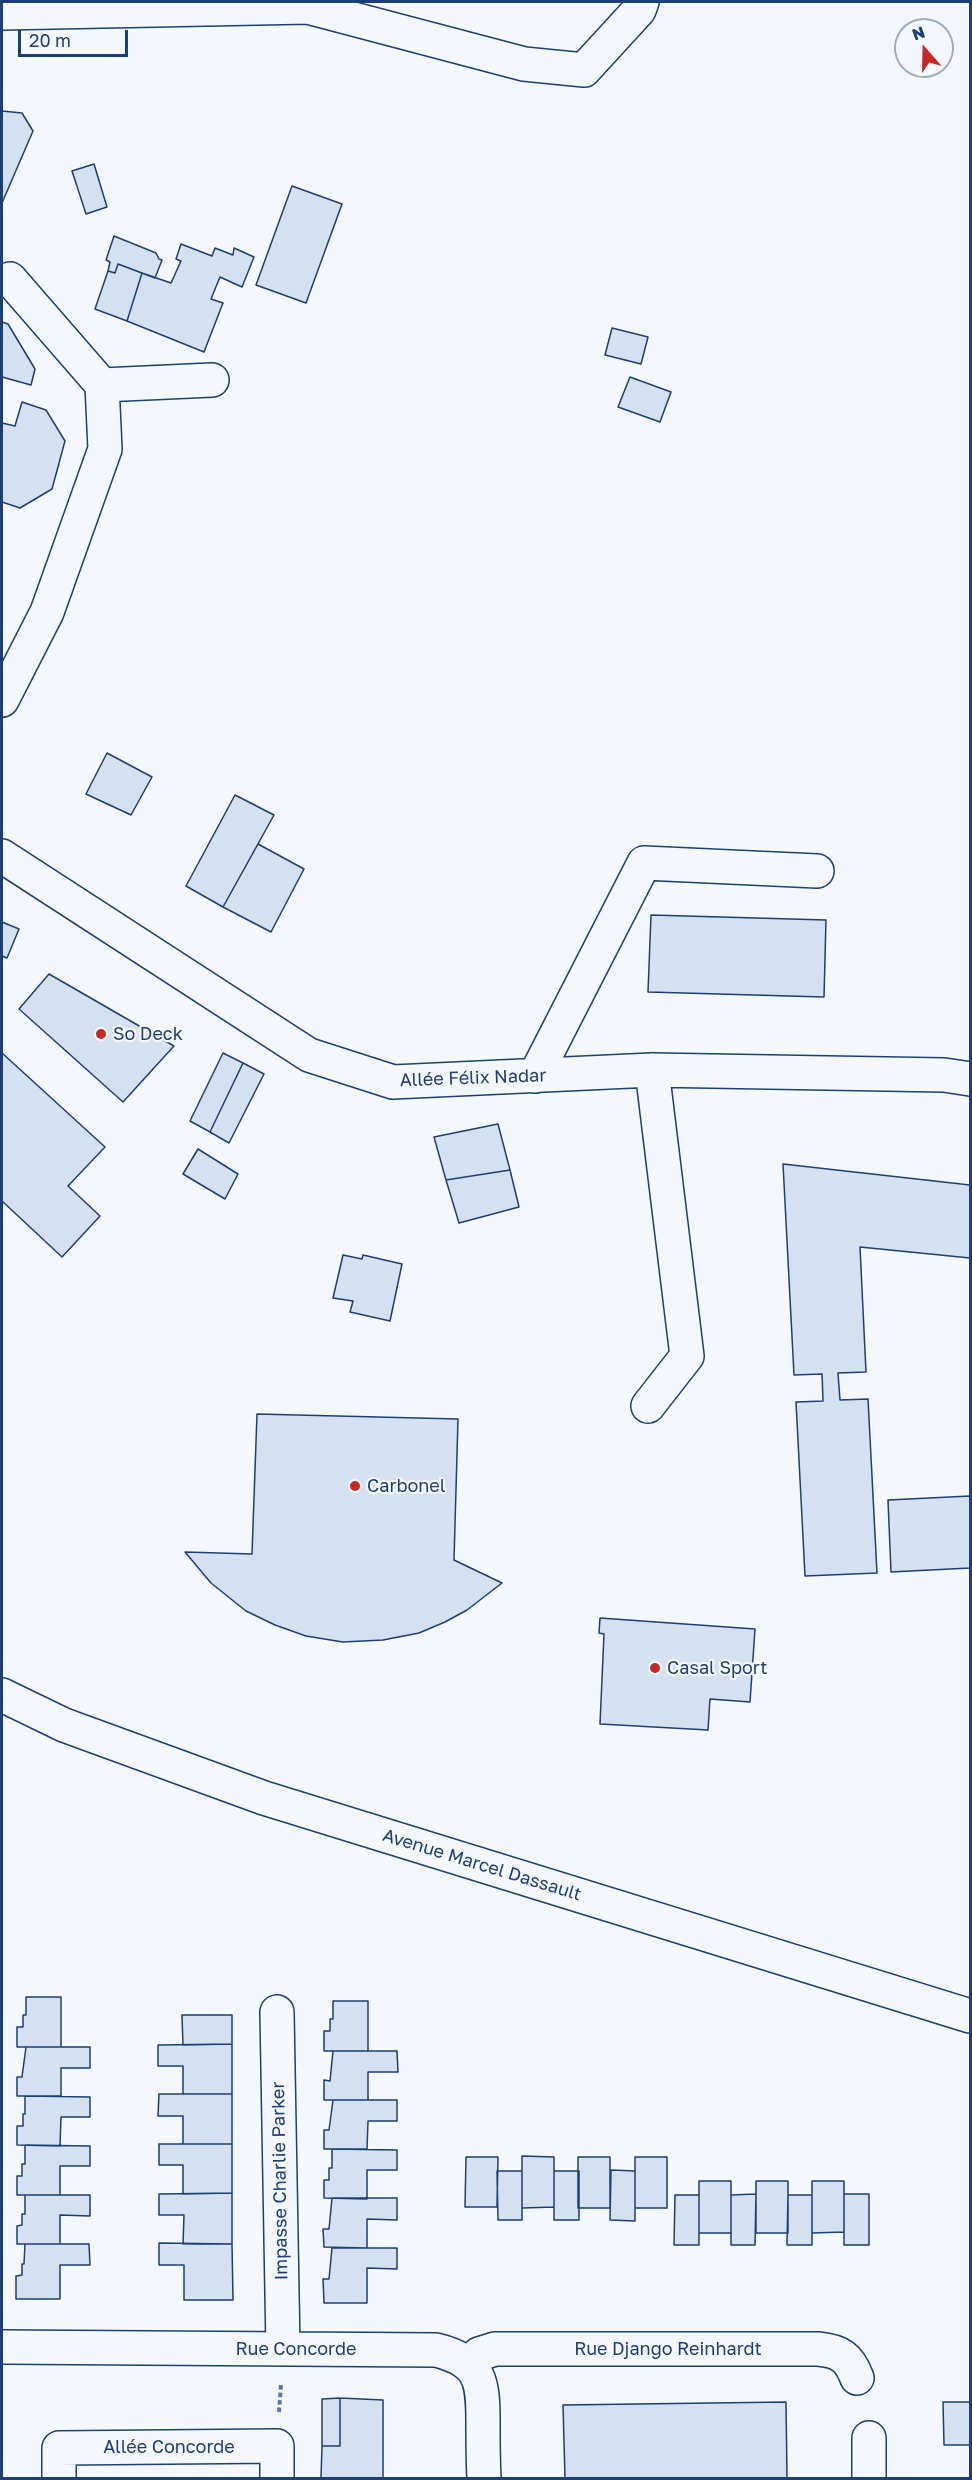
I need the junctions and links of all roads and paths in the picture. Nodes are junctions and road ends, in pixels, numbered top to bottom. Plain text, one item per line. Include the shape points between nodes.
1 (642, 2) edge
2 (186, 6) edge
3 (2, 13) edge
4 (10, 279) dead end
5 (212, 380) dead end
6 (102, 385) junction
7 (2, 700) edge
8 (2, 856) edge
9 (817, 871) dead end
10 (652, 1070) junction
11 (535, 1076) junction
12 (970, 1080) edge
13 (648, 1406) dead end
14 (2, 1695) edge
15 (277, 2012) dead end
16 (970, 2016) edge
17 (2, 2347) edge
18 (283, 2349) junction
19 (469, 2364) junction
20 (857, 2378) dead end
21 (869, 2438) dead end
22 (277, 2446) junction
23 (59, 2478) edge
24 (277, 2478) edge
25 (483, 2478) edge
26 (869, 2478) edge

1 - 2 street via 584,70 524,64 308,7
2 - 3 street
4 - 6 street
5 - 6 street
6 - 7 street via 105,449 47,612
8 - 11 street, Allée Félix Nadar via 309,1055 393,1082
9 - 11 street via 644,863
10 - 11 street, Allée Félix Nadar
10 - 12 street, Allée Félix Nadar via 944,1075
10 - 13 street via 687,1356
14 - 16 street, Avenue Marcel Dassault via 64,1725 264,1798
15 - 18 street, Impasse Charlie Parker
17 - 18 street, Rue Concorde
18 - 19 street, Rue Concorde via 436,2350 456,2355
18 - 22 path
19 - 20 street, Rue Django Reinhardt via 479,2354 495,2349 818,2349 835,2350 852,2363
19 - 25 street via 480,2379 483,2397
21 - 26 street
22 - 23 street, Allée Concorde via 59,2448
22 - 24 street

